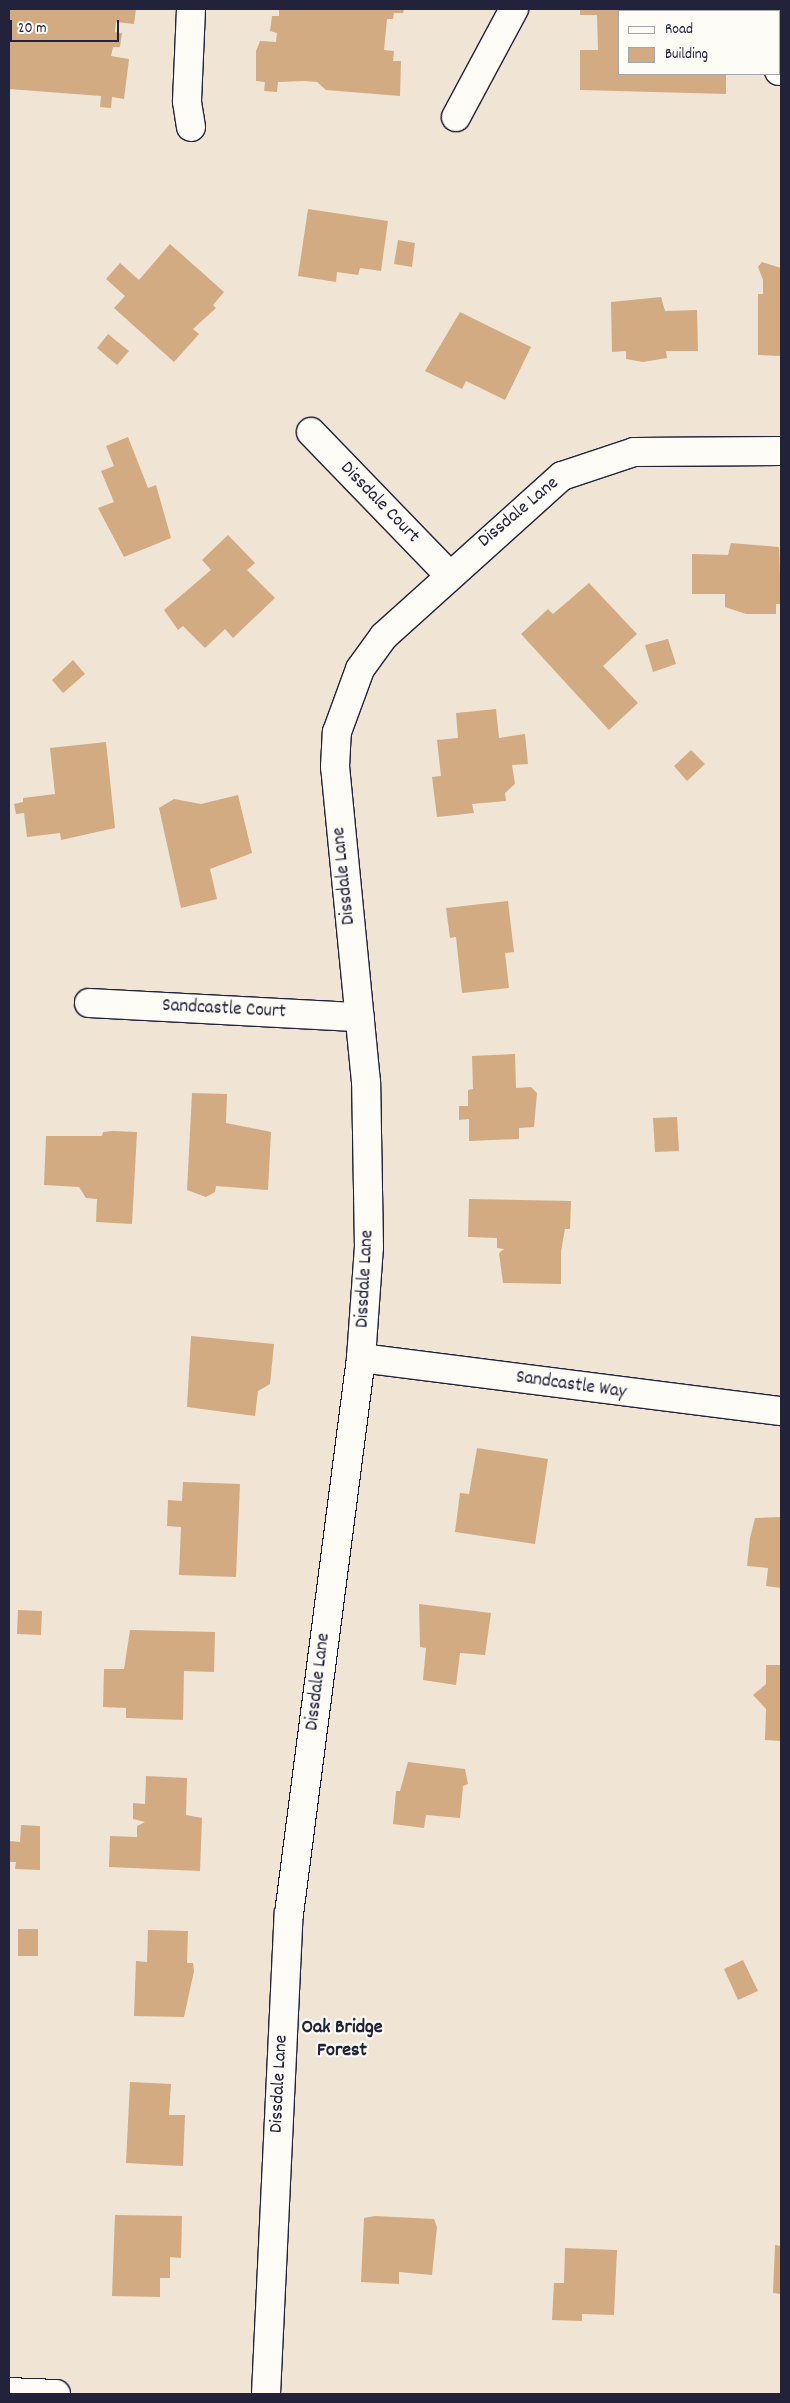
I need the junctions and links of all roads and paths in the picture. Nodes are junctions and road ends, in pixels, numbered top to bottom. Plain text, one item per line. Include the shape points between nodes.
1 (191, 9) edge
2 (514, 9) edge
3 (456, 117) dead end
4 (191, 127) dead end
5 (311, 432) dead end
6 (781, 450) edge
7 (448, 574) junction
8 (89, 1003) dead end
9 (360, 1017) junction
10 (361, 1358) junction
11 (781, 1411) edge
12 (9, 2392) edge
13 (56, 2394) edge
14 (266, 2394) edge

1 - 4 street via 187,101
2 - 3 street
5 - 7 street, Dissdale Court
6 - 7 street, Dissdale Lane via 634,452 593,462 541,491
7 - 9 street, Dissdale Lane via 384,636 360,668 337,732 335,766
8 - 9 street, Sandcastle Court
9 - 10 street, Dissdale Lane via 366,1082 369,1247
10 - 11 street, Sandcastle Way
10 - 14 street, Dissdale Lane via 289,1914
12 - 13 street

